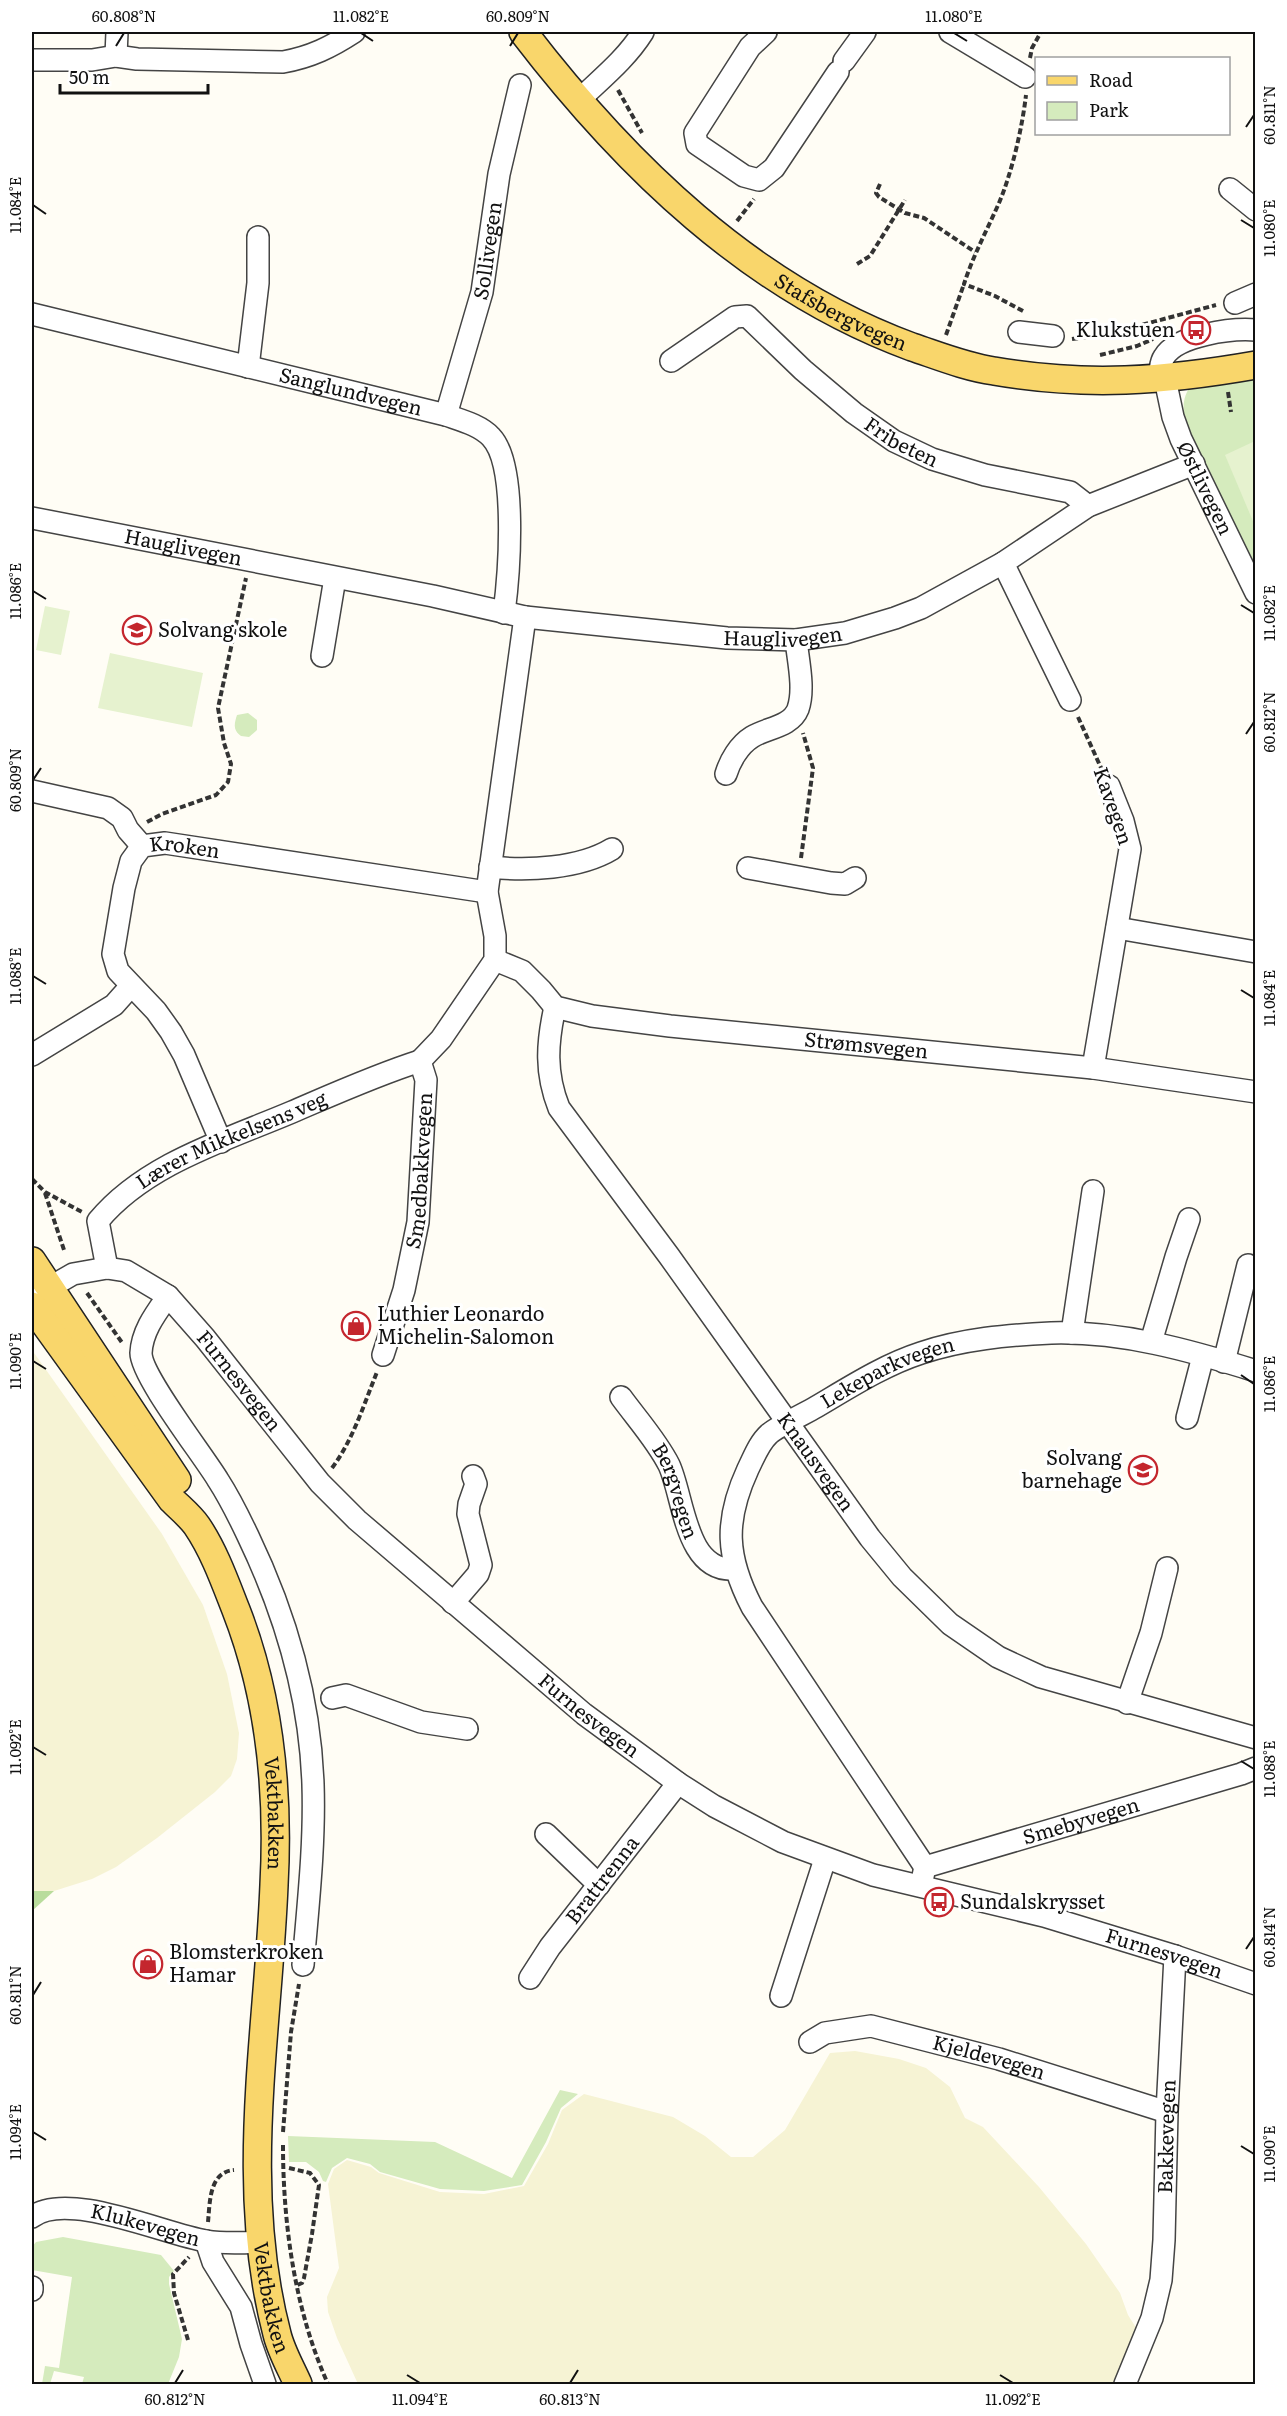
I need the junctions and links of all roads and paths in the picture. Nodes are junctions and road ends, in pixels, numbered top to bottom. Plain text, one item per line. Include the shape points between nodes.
1 (117, 32) edge
2 (354, 32) edge
3 (523, 32) edge
4 (643, 32) edge
5 (766, 32) edge
6 (865, 32) edge
7 (950, 32) edge
8 (1041, 32) edge
9 (116, 56) junction
10 (32, 60) edge
11 (1025, 77) junction
12 (520, 85) dead end
13 (614, 85) dead end
14 (578, 101) junction
15 (649, 142) dead end
16 (880, 184) dead end
17 (1230, 189) dead end
18 (905, 200) dead end
19 (899, 210) junction
20 (1256, 210) edge
21 (728, 215) dead end
22 (745, 228) dead end
23 (258, 237) dead end
24 (975, 252) junction
25 (857, 264) dead end
26 (963, 284) junction
27 (1256, 294) edge
28 (1235, 303) joint
29 (32, 314) edge
30 (1256, 330) edge
31 (935, 331) dead end
32 (1020, 332) dead end
33 (946, 336) junction
34 (1053, 336) junction
35 (1156, 337) dead end
36 (956, 339) dead end
37 (1095, 356) dead end
38 (671, 361) dead end
39 (1256, 365) edge
40 (248, 367) junction
41 (1163, 379) junction
42 (1228, 390) dead end
43 (1232, 412) dead end
44 (446, 415) junction
45 (1194, 464) junction
46 (1088, 506) junction
47 (32, 518) edge
48 (249, 561) junction
49 (1003, 562) junction
50 (335, 578) junction
51 (1256, 593) edge
52 (514, 615) junction
53 (796, 640) junction
54 (322, 656) dead end
55 (1070, 700) joint
56 (797, 711) junction
57 (726, 774) dead end
58 (1109, 786) joint
59 (32, 791) edge
60 (142, 836) junction
61 (612, 849) dead end
62 (490, 867) junction
63 (748, 868) dead end
64 (798, 876) junction
65 (855, 878) dead end
66 (487, 892) junction
67 (1117, 928) junction
68 (1256, 952) edge
69 (495, 960) junction
70 (130, 987) junction
71 (555, 1007) junction
72 (32, 1055) edge
73 (420, 1061) junction
74 (1093, 1068) junction
75 (1256, 1092) edge
76 (222, 1142) junction
77 (32, 1179) edge
78 (1093, 1191) dead end
79 (45, 1192) junction
80 (1189, 1219) dead end
81 (98, 1221) junction
82 (64, 1250) dead end
83 (32, 1261) edge
84 (1248, 1265) dead end
85 (107, 1268) junction
86 (87, 1293) dead end
87 (168, 1296) junction
88 (38, 1298) edge
89 (1071, 1333) junction
90 (1151, 1342) junction
91 (129, 1352) dead end
92 (383, 1355) joint
93 (1203, 1356) junction
94 (1224, 1362) junction
95 (1256, 1371) edge
96 (621, 1397) dead end
97 (1187, 1418) dead end
98 (789, 1424) junction
99 (472, 1476) dead end
100 (321, 1483) junction
101 (735, 1569) junction
102 (1167, 1569) dead end
103 (453, 1604) junction
104 (332, 1698) dead end
105 (1127, 1703) junction
106 (467, 1729) dead end
107 (1256, 1738) edge
108 (1256, 1768) edge
109 (678, 1783) junction
110 (546, 1834) dead end
111 (825, 1859) junction
112 (925, 1867) junction
113 (599, 1885) junction
114 (920, 1888) junction
115 (1175, 1956) junction
116 (303, 1965) joint
117 (530, 1978) dead end
118 (1256, 1984) edge
119 (781, 1996) dead end
120 (810, 2042) dead end
121 (1167, 2112) junction
122 (289, 2168) dead end
123 (238, 2170) dead end
124 (32, 2217) edge
125 (206, 2241) junction
126 (261, 2242) junction
127 (190, 2256) dead end
128 (297, 2285) junction
129 (188, 2340) dead end
130 (265, 2385) edge
131 (298, 2385) edge
132 (328, 2385) edge
133 (1125, 2385) edge

1 - 9 street
2 - 9 street via 320,52 283,62
3 - 14 main road, Stafsbergvegen
4 - 14 street via 633,48
5 - 6 street via 750,47 695,133 697,144 744,176 759,180 774,168
7 - 11 street
8 - 11 path via 1032,48
9 - 10 street
11 - 24 path via 1026,97 1008,179
12 - 44 street, Sollivegen via 499,174 482,292
13 - 15 path
14 - 41 main road, Stafsbergvegen via 707,228 791,288 862,326 952,361 992,371 1071,381
16 - 19 path via 876,193
17 - 20 street
18 - 19 path
19 - 24 path via 924,218
19 - 25 path via 870,256
21 - 22 path
23 - 40 street via 258,283
24 - 26 path
26 - 33 path
26 - 34 path via 1031,316
27 - 28 street
28 - 34 path via 1075,340
29 - 40 street, Sanglundvegen
30 - 41 street via 1219,332 1177,345 1164,356
31 - 33 path
32 - 34 street
33 - 36 path
35 - 37 path
38 - 46 street, Fribeten via 735,317 747,316 854,413 894,441 932,459 985,475 1070,492
39 - 41 main road, Stafsbergvegen
40 - 44 street, Sanglundvegen
41 - 45 street, Østlivegen via 1173,417
42 - 43 path
44 - 52 street, Sanglundvegen via 489,434 500,450 509,503 507,592
45 - 46 street, Hauglivegen
45 - 51 street, Østlivegen
46 - 49 street, Hauglivegen
47 - 48 street, Hauglivegen
48 - 50 street, Hauglivegen
48 - 60 path via 218,708 231,764 228,782 216,795 162,814
49 - 53 street, Hauglivegen via 895,618 845,633
49 - 55 street
50 - 52 street, Hauglivegen
50 - 54 street
52 - 53 street, Hauglivegen via 727,638
52 - 62 street
53 - 56 street via 800,698
55 - 58 path, Kavegen
56 - 57 street via 784,723 752,737 729,763
56 - 64 path via 813,768
58 - 67 street, Kavegen via 1130,849
59 - 60 street via 108,808 122,818 128,830
60 - 66 street, Kroken via 165,843
60 - 70 street, Kroken via 124,888 113,954 118,971
61 - 62 street via 592,858 522,870
62 - 66 street
63 - 64 street
64 - 65 street via 844,884
66 - 69 street
67 - 68 street
67 - 74 street, Kavegen
69 - 71 street via 522,971
69 - 73 street via 455,1020
70 - 72 street via 114,1005
70 - 76 street, Kroken via 156,1011 171,1032
71 - 74 street, Strømsvegen via 670,1026
71 - 98 street, Knausvegen via 548,1066 560,1108
73 - 76 street, Lærer Mikkelsens veg
73 - 92 street, Smedbakkvegen via 426,1080 418,1222 404,1290
74 - 75 street, Strømsvegen
76 - 81 street, Lærer Mikkelsens veg via 166,1167 136,1186 112,1204
77 - 79 path
78 - 89 street
79 - 81 path
79 - 82 path
80 - 90 street
81 - 85 street
83 - 88 main road
84 - 94 street
85 - 87 street, Furnesvegen via 126,1271
85 - 88 street, Furnesvegen via 73,1274
86 - 91 path
87 - 100 street, Furnesvegen
87 - 116 street, Vektbakken via 143,1337 141,1355 150,1380 219,1481 248,1534 282,1620 301,1687 312,1772 313,1827
88 - 126 main road, Vektbakken via 172,1500 197,1525 224,1579 251,1649 266,1718 274,1785 275,1883 258,2098
89 - 90 street, Lekeparkvegen
89 - 98 street, Lekeparkvegen via 1007,1336 920,1353 868,1376
90 - 93 street, Lekeparkvegen
92 - 100 path via 339,1459
93 - 94 street, Lekeparkvegen
93 - 97 street
94 - 95 street, Lekeparkvegen
96 - 101 street, Bergvegen via 669,1466 697,1549 716,1567
98 - 101 street, Lekeparkvegen via 770,1433 746,1474 731,1518
98 - 105 street, Knausvegen via 870,1538 902,1577 950,1623 1018,1668
99 - 103 street via 476,1484 468,1514 481,1565
100 - 103 street, Furnesvegen
101 - 112 street, Lekeparkvegen via 752,1607
102 - 105 street
103 - 109 street, Furnesvegen via 584,1714
104 - 106 street via 346,1695 421,1722
105 - 107 street, Knausvegen
108 - 112 street, Smebyvegen
109 - 111 street, Furnesvegen via 749,1825
109 - 113 street, Brattrenna
110 - 113 street
111 - 114 street, Furnesvegen
111 - 119 street
112 - 114 street
113 - 117 street, Brattrenna
114 - 115 street, Furnesvegen via 1044,1916
115 - 118 street, Furnesvegen
115 - 121 street, Bakkevegen
116 - 128 path via 291,2032 283,2135 287,2227
120 - 121 street, Kjeldevegen via 825,2033 871,2026 999,2059
121 - 133 street, Bakkevegen via 1161,2280 1152,2318
122 - 128 path via 310,2173 319,2185 304,2278
123 - 125 path via 229,2171 213,2183
124 - 125 street, Klukevegen via 59,2208 89,2210
125 - 126 street, Klukevegen
125 - 130 street via 213,2262 241,2307
126 - 131 main road, Vektbakken via 277,2336
127 - 129 path via 173,2274 174,2293
128 - 132 path

